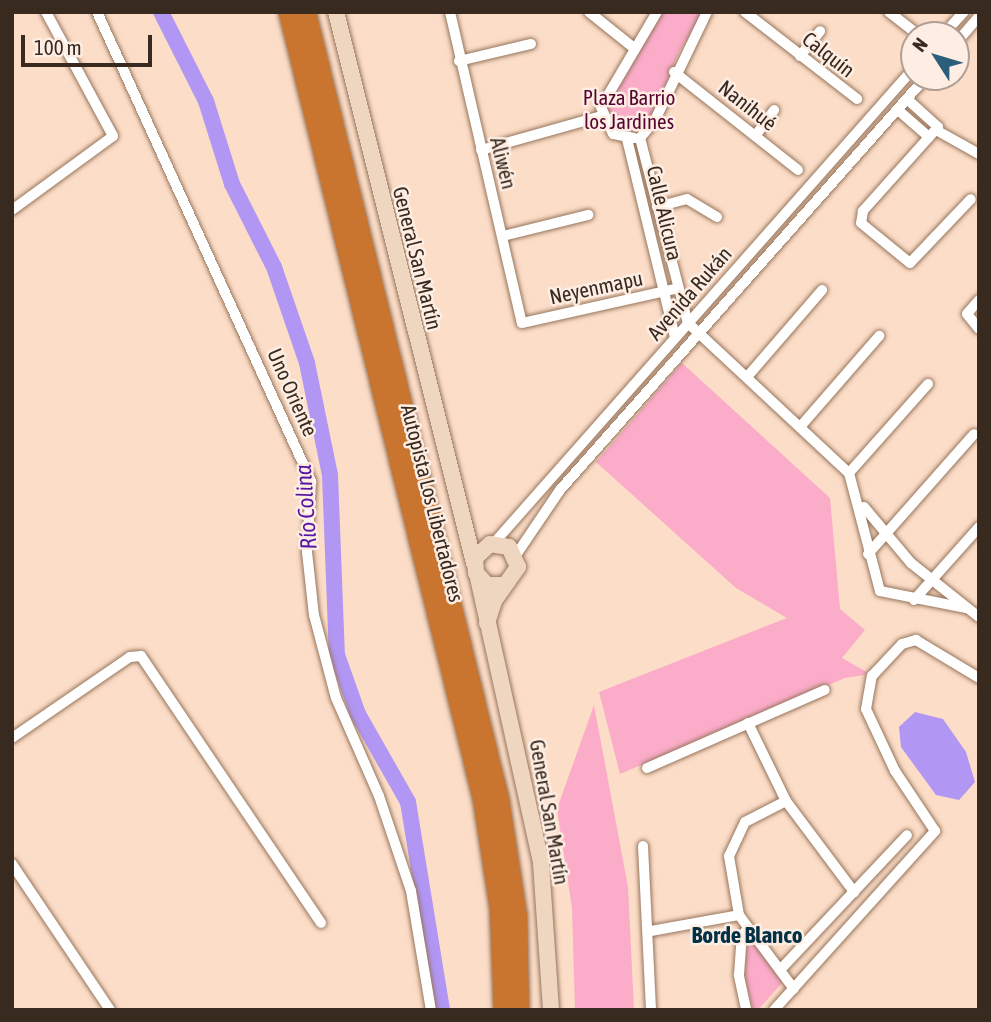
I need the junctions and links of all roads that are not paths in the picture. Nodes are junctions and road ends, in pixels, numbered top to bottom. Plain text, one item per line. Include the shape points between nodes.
1 (46, 12) edge
2 (97, 12) edge
3 (288, 12) edge
4 (306, 12) edge
5 (336, 12) edge
6 (450, 12) edge
7 (589, 12) edge
8 (657, 12) edge
9 (707, 12) edge
10 (745, 12) edge
11 (820, 31) dead end
12 (531, 44) dead end
13 (634, 48) junction
14 (800, 56) junction
15 (459, 61) junction
16 (674, 72) junction
17 (900, 84) edge
18 (914, 91) edge
19 (857, 99) dead end
20 (907, 99) junction
21 (775, 110) dead end
22 (898, 110) junction
23 (602, 116) junction
24 (934, 131) junction
25 (756, 135) junction
26 (640, 138) junction
27 (627, 139) junction
28 (481, 150) junction
29 (979, 154) edge
30 (798, 170) dead end
31 (812, 184) junction
32 (823, 194) junction
33 (971, 199) dead end
34 (657, 207) junction
35 (12, 210) edge
36 (588, 215) dead end
37 (717, 217) dead end
38 (503, 236) junction
39 (678, 289) junction
40 (822, 290) dead end
41 (664, 292) junction
42 (979, 300) edge
43 (522, 323) joint
44 (688, 323) junction
45 (979, 329) edge
46 (699, 335) junction
47 (879, 336) dead end
48 (675, 337) junction
49 (747, 377) junction
50 (928, 384) dead end
51 (800, 427) junction
52 (601, 433) junction
53 (974, 434) dead end
54 (849, 472) junction
55 (862, 505) junction
56 (460, 513) junction
57 (979, 527) edge
58 (884, 535) junction
59 (492, 544) junction
60 (868, 554) junction
61 (516, 555) junction
62 (476, 570) junction
63 (931, 580) junction
64 (505, 585) junction
65 (914, 600) junction
66 (966, 608) junction
67 (979, 617) edge
68 (487, 626) junction
69 (979, 678) edge
70 (825, 690) dead end
71 (748, 723) junction
72 (12, 738) edge
73 (647, 768) dead end
74 (786, 801) junction
75 (907, 835) dead end
76 (643, 846) dead end
77 (12, 864) edge
78 (854, 892) junction
79 (739, 915) junction
80 (320, 923) dead end
81 (748, 928) junction
82 (651, 932) junction
83 (780, 970) junction
84 (794, 989) junction
85 (746, 1009) edge
86 (110, 1010) edge
87 (430, 1010) edge
88 (503, 1010) edge
89 (519, 1010) edge
90 (551, 1010) edge
91 (651, 1010) edge
92 (774, 1010) edge

1 - 35 street via 113,136
2 - 87 street, Uno Oriente via 311,481 307,552 314,615 336,698 379,796 411,891
3 - 88 highway, Autopista Los Libertadores via 482,798 499,908
4 - 89 highway, Autopista Los Libertadores via 499,799 517,915
5 - 56 street, General San Martín
6 - 15 street, Aliwén
7 - 13 street
8 - 13 street
9 - 16 street
10 - 14 street, Calquín
11 - 14 street
12 - 15 street
13 - 23 street via 605,95
14 - 19 street, Calquín
15 - 28 street, Aliwén
16 - 25 street, Nanihué
16 - 26 street via 655,120
17 - 31 street, Avenida Rukán
18 - 20 street, Avenida Rukán
20 - 22 street, Avenida Rukán
20 - 24 street
21 - 25 street
22 - 24 street
22 - 32 street, Avenida Rukán
23 - 27 street via 613,134
23 - 28 street
24 - 29 street
24 - 33 street via 863,211 861,223 910,263
25 - 30 street, Nanihué
26 - 27 street
26 - 34 street, Calle Alicura
27 - 41 street, Calle Alicura
28 - 38 street, Aliwén
31 - 32 street
31 - 44 street, Avenida Rukán
32 - 46 street, Avenida Rukán
34 - 37 street via 687,199
34 - 39 street, Calle Alicura
36 - 38 street
38 - 43 street, Aliwén
39 - 41 street, Neyenmapu
39 - 44 street, Calle Alicura
40 - 49 street
41 - 43 street, Neyenmapu
41 - 48 street, Calle Alicura
42 - 45 street via 967,313
44 - 46 street
44 - 48 street, Avenida Rukán
46 - 49 street
46 - 52 street, Avenida Rukán
47 - 51 street
48 - 52 street, Avenida Rukán
49 - 51 street
50 - 54 street
51 - 54 street
52 - 59 street, Avenida Rukán
52 - 61 street, Avenida Rukán
53 - 58 street
54 - 55 street
55 - 58 street
55 - 60 street
56 - 59 street, General San Martín
56 - 62 street, General San Martín
57 - 63 street
58 - 60 street
58 - 63 street
59 - 61 street, General San Martín
59 - 62 street
60 - 65 street via 880,591
61 - 64 street via 517,573
62 - 64 street
62 - 68 street, General San Martín
63 - 65 street
63 - 66 street
64 - 68 street
65 - 66 street
66 - 67 street
68 - 90 street, General San Martín via 541,863
69 - 84 street via 916,640 902,644 872,676 866,709 895,772 935,831
70 - 71 street
71 - 73 street
71 - 74 street
72 - 80 street via 130,657 141,656
74 - 78 street
74 - 79 street via 745,822 733,836 730,881
75 - 78 street
76 - 82 street
77 - 86 street
78 - 83 street
79 - 81 street
79 - 82 street
81 - 83 street
81 - 85 street via 741,936 739,975
82 - 91 street
83 - 84 street
84 - 92 street

